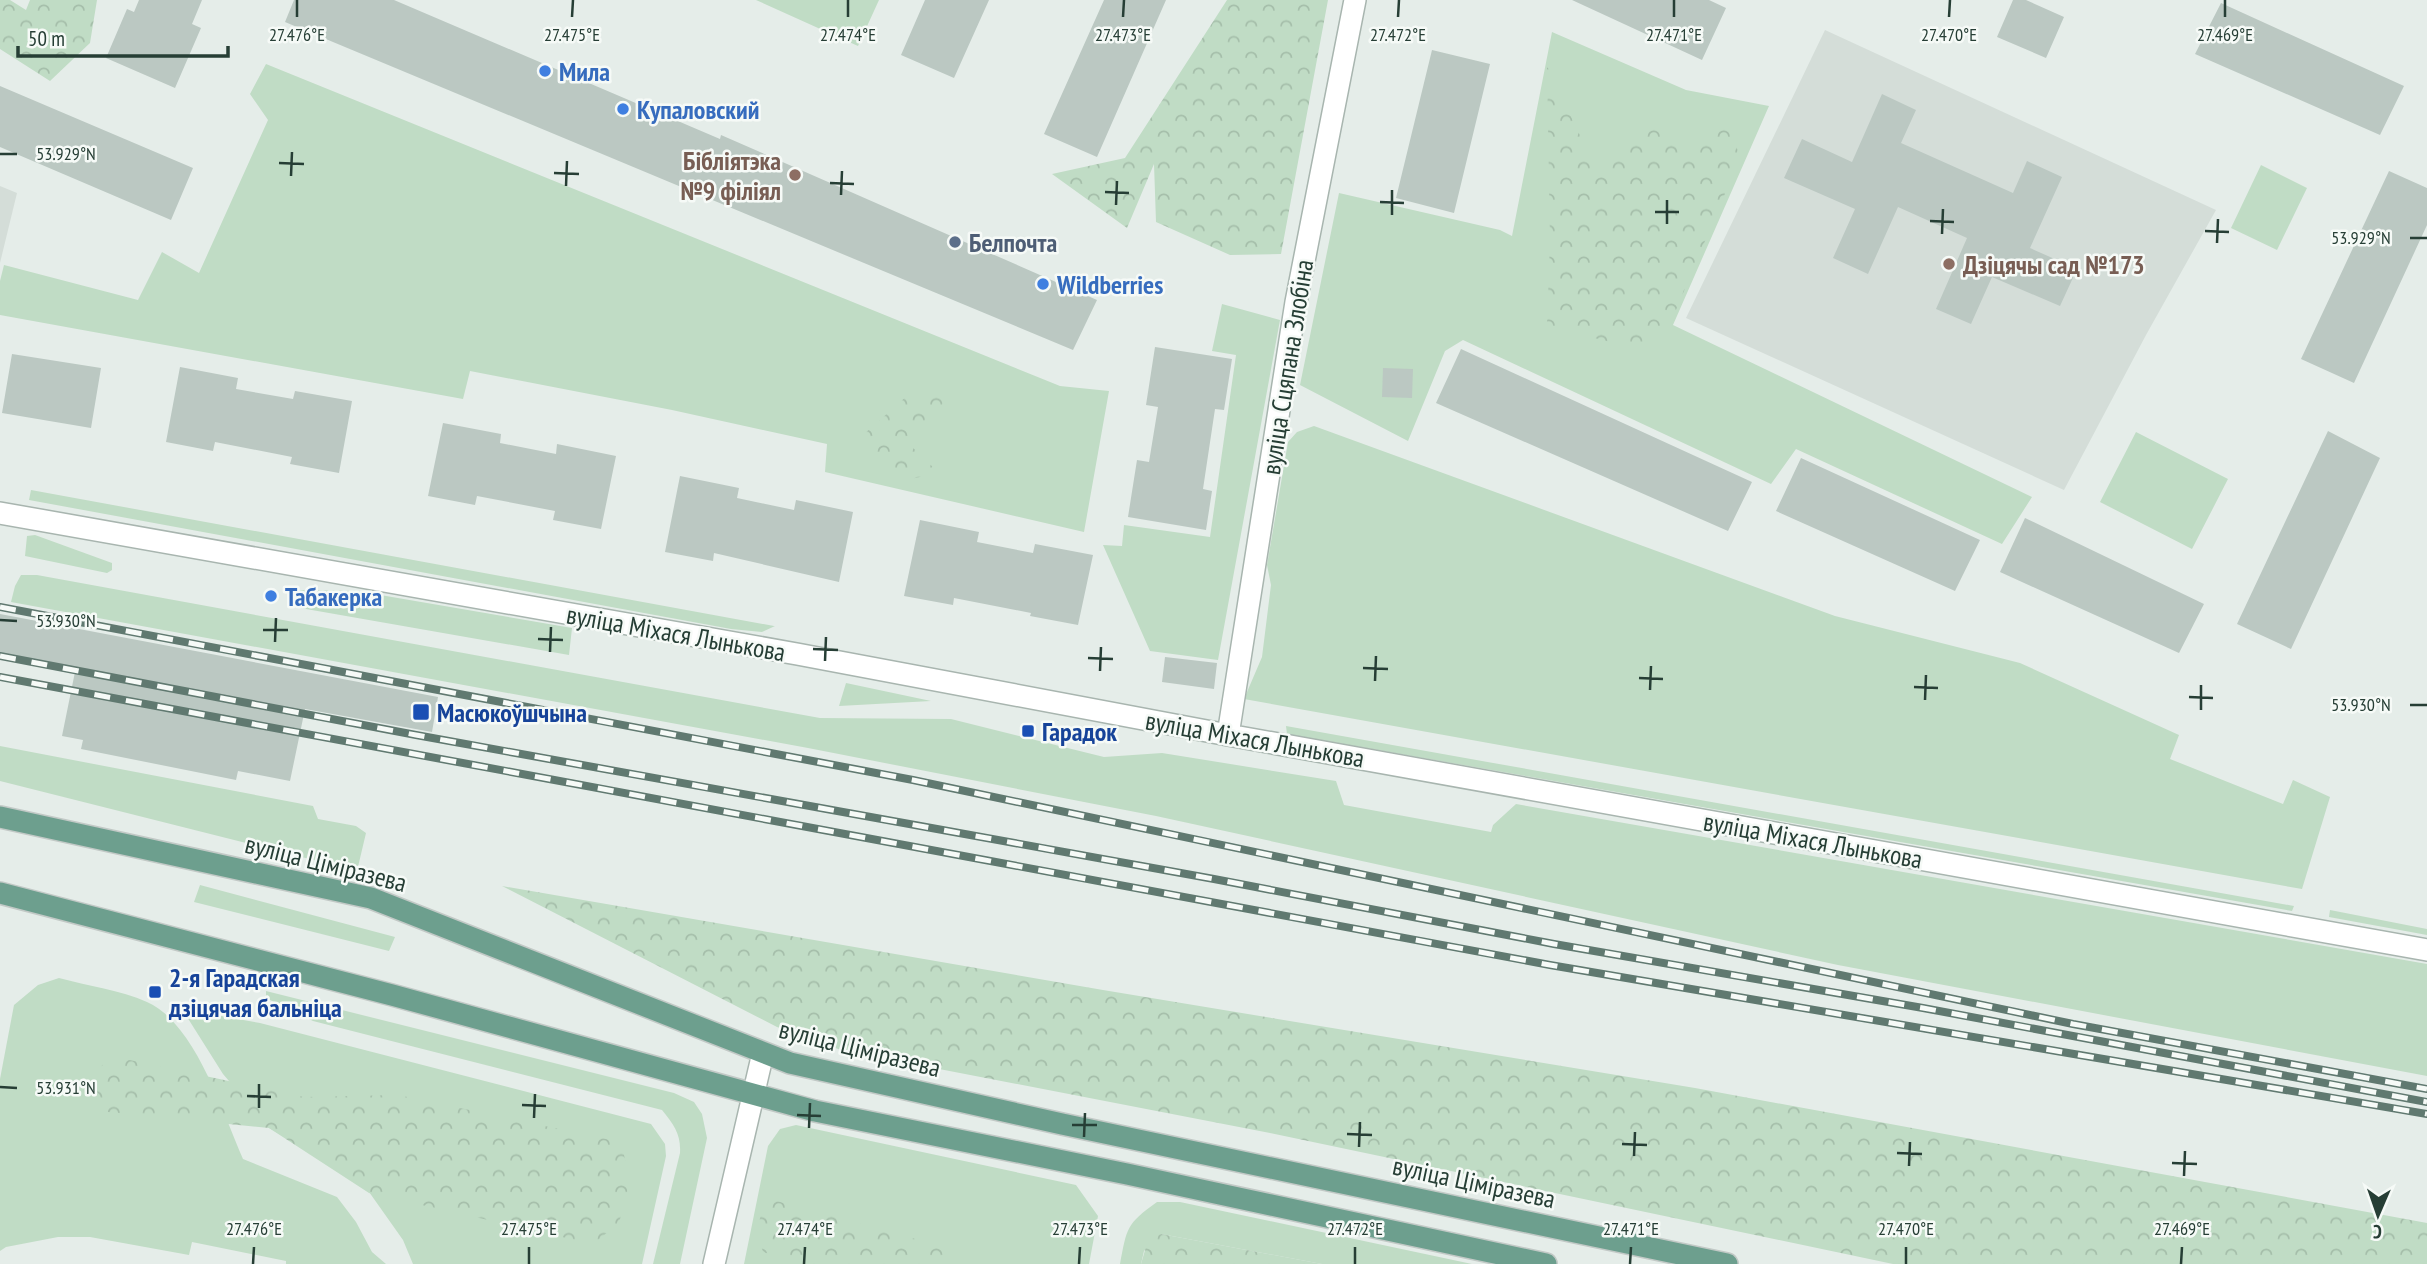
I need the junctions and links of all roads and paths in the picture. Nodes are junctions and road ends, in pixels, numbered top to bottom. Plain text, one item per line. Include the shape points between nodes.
1 (1355, 0) edge
2 (0, 513) edge
3 (1228, 735) junction
4 (0, 817) edge
5 (0, 893) edge
6 (2427, 950) edge
7 (763, 1053) junction
8 (752, 1095) junction
9 (714, 1264) edge
10 (1546, 1264) edge
11 (1727, 1264) edge

1 - 3 street, вуліца Сцяпана Злобіна via 1296,302
2 - 3 street, вуліца Міхася Лынькова via 850,663
3 - 6 street, вуліца Міхася Лынькова
4 - 7 main road, вуліца Ціміразева via 371,898
5 - 8 main road
7 - 8 street
7 - 11 main road, вуліца Ціміразева via 1062,1124
8 - 9 street
8 - 10 main road

